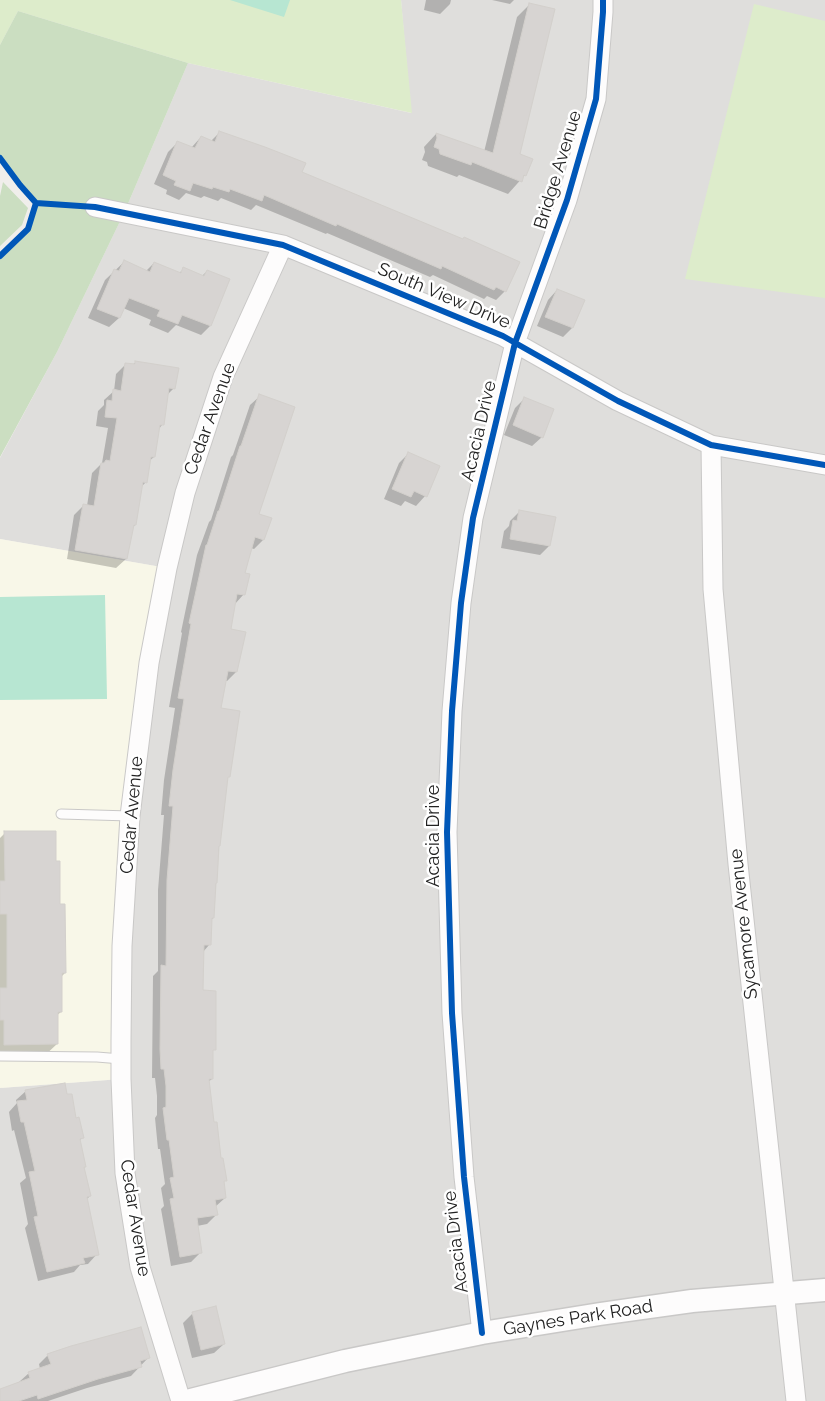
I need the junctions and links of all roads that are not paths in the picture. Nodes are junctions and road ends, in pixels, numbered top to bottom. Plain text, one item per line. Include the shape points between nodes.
1 (603, 0) edge
2 (95, 208) dead end
3 (283, 245) junction
4 (515, 343) junction
5 (711, 445) junction
6 (825, 465) edge
7 (61, 814) dead end
8 (130, 816) junction
9 (0, 1056) edge
10 (121, 1059) junction
11 (825, 1290) edge
12 (784, 1293) junction
13 (482, 1333) junction
14 (181, 1401) edge
15 (187, 1401) edge
16 (796, 1401) edge

1 - 4 street, Bridge Avenue via 596,99 567,200
2 - 3 street, South View Drive
3 - 4 street, South View Drive
3 - 8 street, Cedar Avenue via 223,377 184,493 149,663
4 - 5 street, South View Drive via 618,401
4 - 13 street, Acacia Drive via 474,518 461,602 447,832 452,1013 464,1176
5 - 6 street, South View Drive
5 - 12 street, Sycamore Avenue via 713,588 738,864
7 - 8 lane
8 - 10 street, Cedar Avenue via 122,946
9 - 10 lane
10 - 14 street, Cedar Avenue via 125,1173 140,1267
11 - 12 street, Gaynes Park Road
12 - 13 street, Gaynes Park Road via 692,1301
12 - 16 street, Sycamore Avenue
13 - 15 street, Gaynes Park Road via 345,1361

